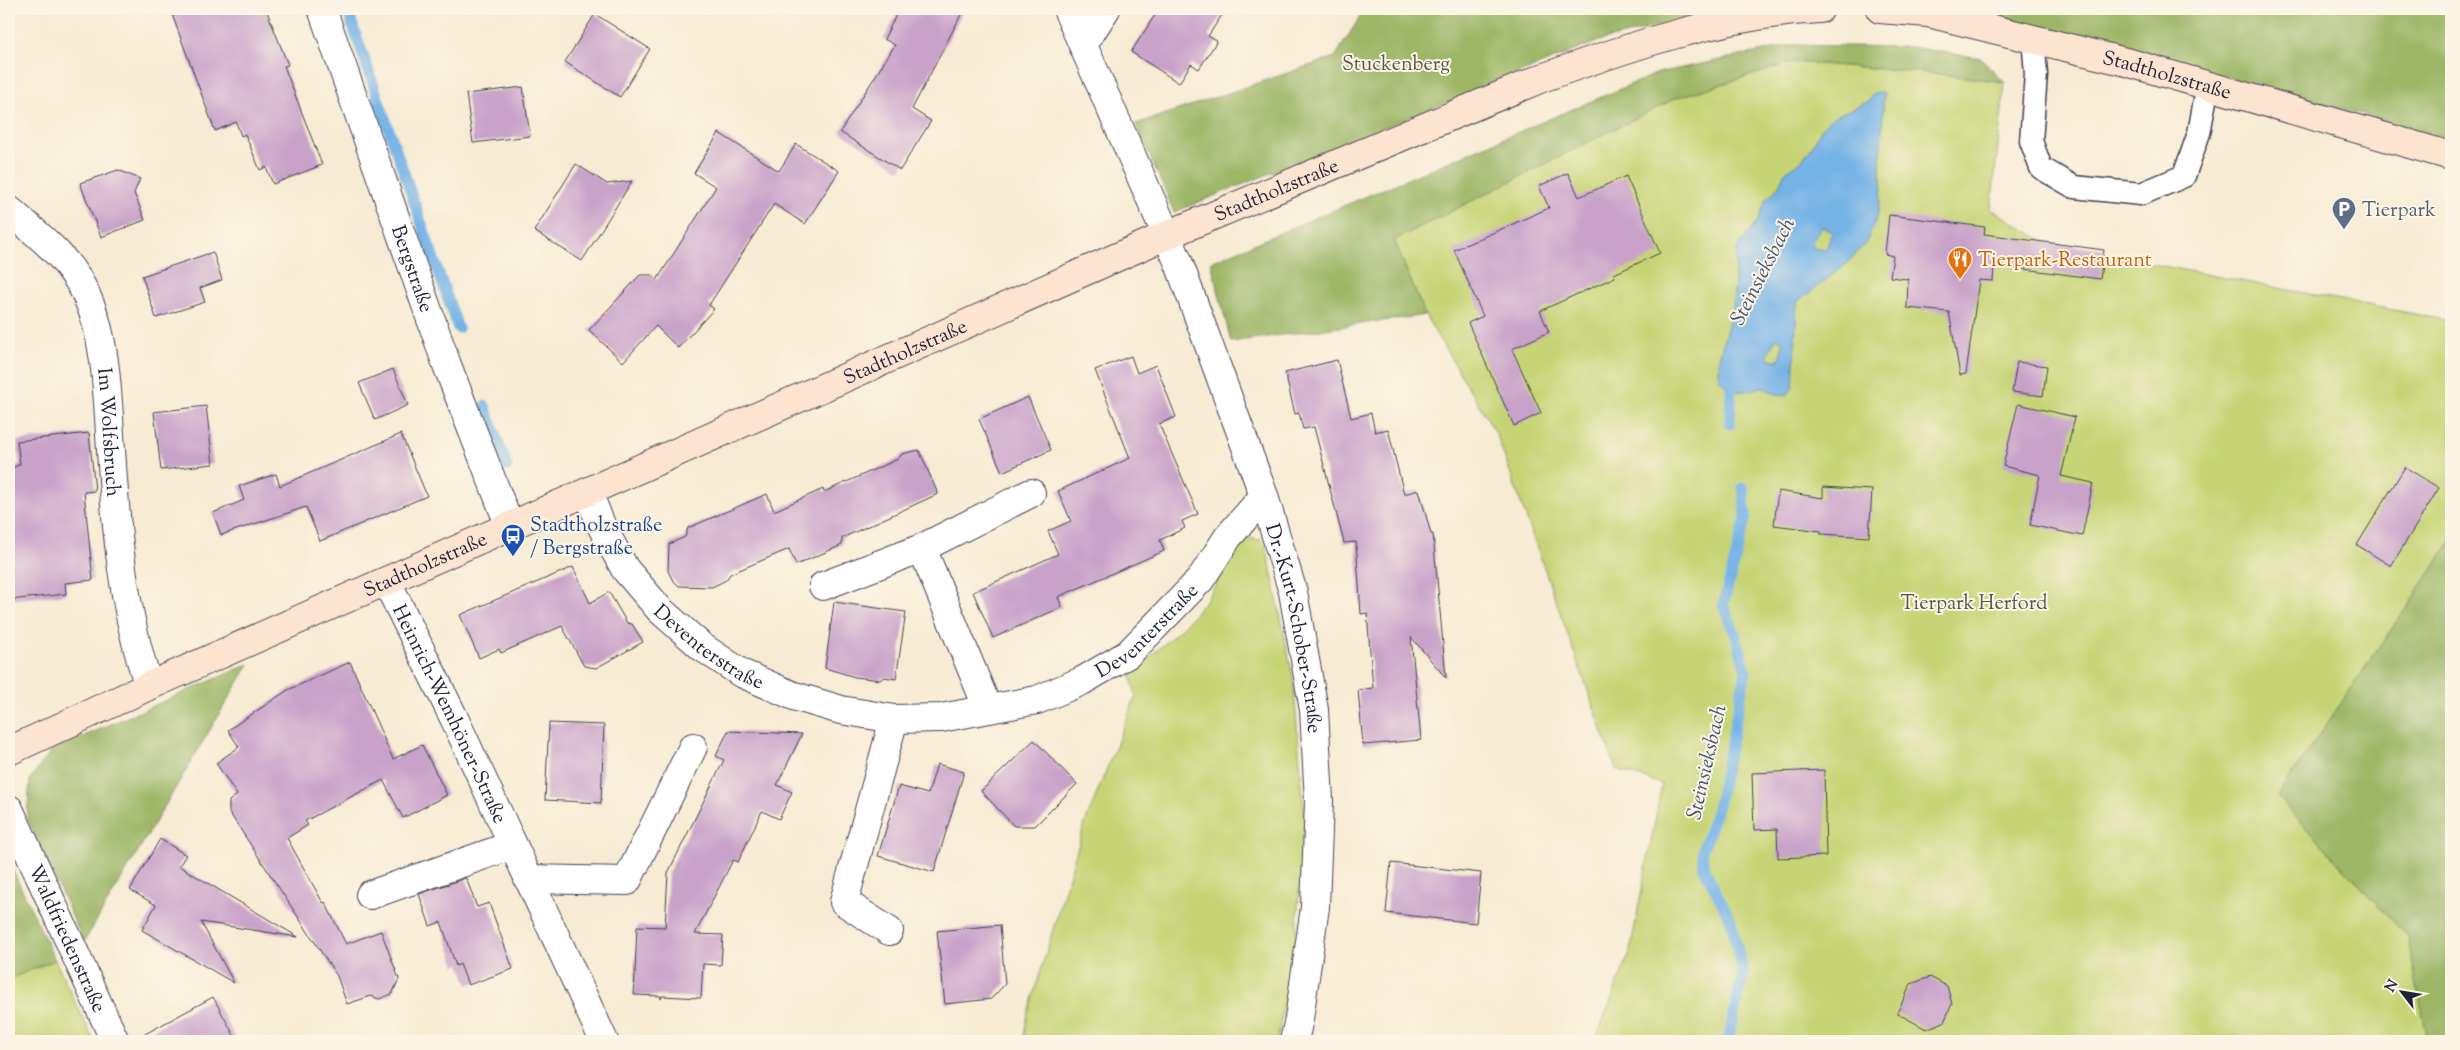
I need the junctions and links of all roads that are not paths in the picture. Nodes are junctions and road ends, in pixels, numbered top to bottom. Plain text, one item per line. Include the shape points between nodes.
1 (322, 9) edge
2 (1067, 9) edge
3 (1106, 9) edge
4 (1820, 9) edge
5 (1880, 9) edge
6 (2033, 38) junction
7 (1084, 43) junction
8 (2208, 84) junction
9 (2451, 156) edge
10 (9, 210) edge
11 (1167, 235) junction
12 (588, 492) junction
13 (1031, 493) dead end
14 (1264, 496) junction
15 (510, 527) junction
16 (922, 548) junction
17 (387, 582) junction
18 (823, 586) dead end
19 (149, 686) junction
20 (988, 710) junction
21 (894, 719) junction
22 (693, 747) dead end
23 (9, 751) edge
24 (9, 809) edge
25 (513, 845) junction
26 (528, 878) junction
27 (370, 895) dead end
28 (889, 931) dead end
29 (115, 1041) edge
30 (604, 1041) edge
31 (1294, 1041) edge

1 - 15 street, Bergstraße via 447,365
2 - 7 street, Dr.-Kurt-Schober-Straße
3 - 7 street
4 - 11 street, Stadtholzstraße via 1790,10 1732,21 1594,59
5 - 6 street, Stadtholzstraße via 1928,13
6 - 8 street, Stadtholzstraße
6 - 8 lane via 2036,74 2031,141 2041,168 2074,187 2140,194 2184,176 2199,133
7 - 11 street, Dr.-Kurt-Schober-Straße
8 - 9 street, Stadtholzstraße
10 - 19 street, Im Wolfsbruch via 48,243 71,269 90,304 100,345 116,516 136,650
11 - 12 street, Stadtholzstraße
11 - 14 street, Dr.-Kurt-Schober-Straße
12 - 15 street, Stadtholzstraße
12 - 21 street, Deventerstraße via 602,527 625,569 660,610 702,647 741,673 794,696 841,710
13 - 16 street
14 - 20 street, Deventerstraße via 1228,537 1200,580 1128,654 1082,681 1037,700
14 - 31 street, Dr.-Kurt-Schober-Straße via 1293,592 1314,710 1319,800 1315,907
15 - 17 street, Stadtholzstraße
16 - 18 street
16 - 20 street
17 - 19 street, Stadtholzstraße
17 - 25 street, Heinrich-Wemhöner-Straße
19 - 23 street, Stadtholzstraße
20 - 21 street, Deventerstraße via 941,718
21 - 28 street via 844,902
22 - 26 street via 627,881
24 - 29 street, Waldfriedenstraße
25 - 26 street, Heinrich-Wemhöner-Straße
25 - 27 street, Heinrich-Wemhöner-Straße
26 - 30 street, Heinrich-Wemhöner-Straße

